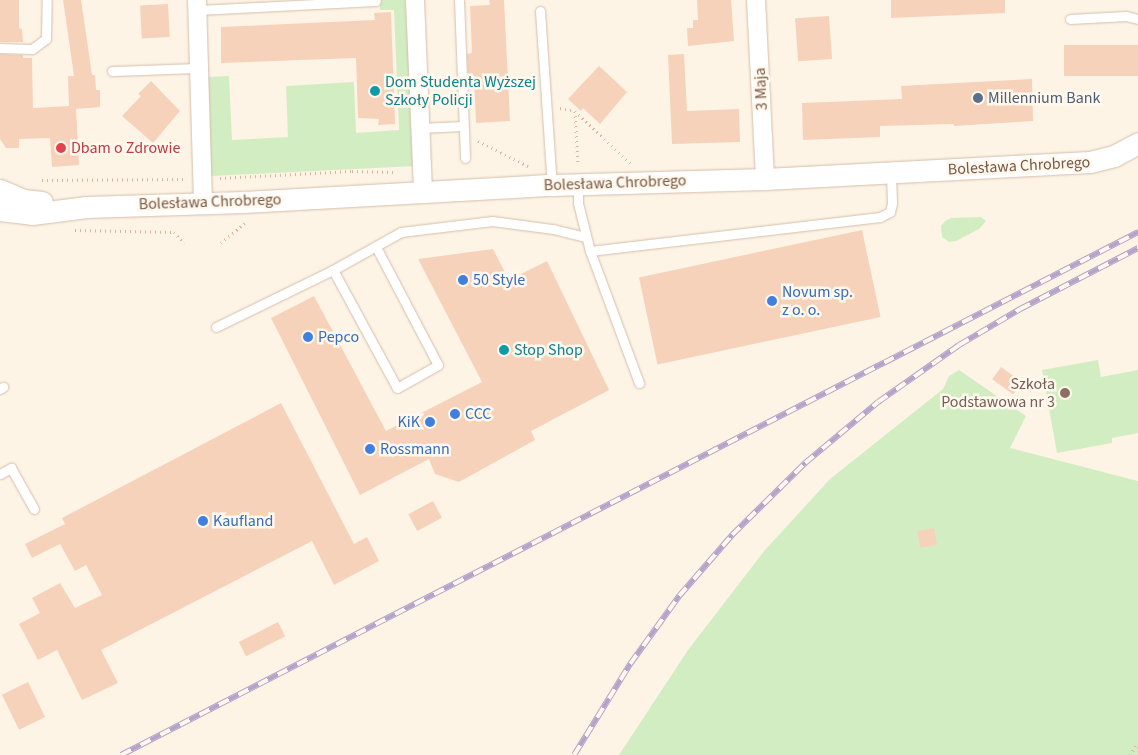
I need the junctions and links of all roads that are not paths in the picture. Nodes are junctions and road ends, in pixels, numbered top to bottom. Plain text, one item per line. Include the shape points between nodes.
1 (47, 0) edge
2 (415, 0) edge
3 (459, 0) edge
4 (756, 0) edge
5 (376, 1) edge
6 (197, 5) edge
7 (540, 11) dead end
8 (1070, 19) dead end
9 (1138, 19) edge
10 (0, 48) edge
11 (199, 68) junction
12 (112, 71) dead end
13 (420, 128) junction
14 (463, 130) junction
15 (1138, 143) edge
16 (465, 158) dead end
17 (891, 172) junction
18 (578, 175) junction
19 (765, 178) junction
20 (422, 182) junction
21 (552, 185) junction
22 (0, 190) edge
23 (203, 203) junction
24 (87, 207) junction
25 (0, 210) edge
26 (586, 237) junction
27 (376, 247) junction
28 (590, 251) junction
29 (333, 270) junction
30 (216, 327) dead end
31 (639, 383) dead end
32 (0, 474) edge
33 (34, 509) dead end

1 - 10 lane via 46,39 32,49
2 - 13 street
3 - 14 lane
4 - 19 street, 3 Maja
5 - 6 lane
6 - 11 street
7 - 21 lane
8 - 9 lane via 1126,16
11 - 12 lane
11 - 23 street
13 - 14 lane
13 - 20 street
14 - 16 lane
15 - 17 street, Bolesława Chrobrego via 1100,162
17 - 19 street, Bolesława Chrobrego
17 - 28 lane via 890,212 880,218
18 - 19 street, Bolesława Chrobrego
18 - 21 street, Bolesława Chrobrego
18 - 26 lane via 578,203
20 - 21 street, Bolesława Chrobrego
20 - 23 street, Bolesława Chrobrego
22 - 24 street, Bolesława Chrobrego via 24,200
23 - 24 street, Bolesława Chrobrego
24 - 25 street, Bolesława Chrobrego via 32,214
26 - 27 lane via 492,220 401,232
26 - 28 lane
27 - 29 lane
27 - 29 lane via 438,364 397,388
28 - 31 lane
29 - 30 lane
32 - 33 lane via 11,468

